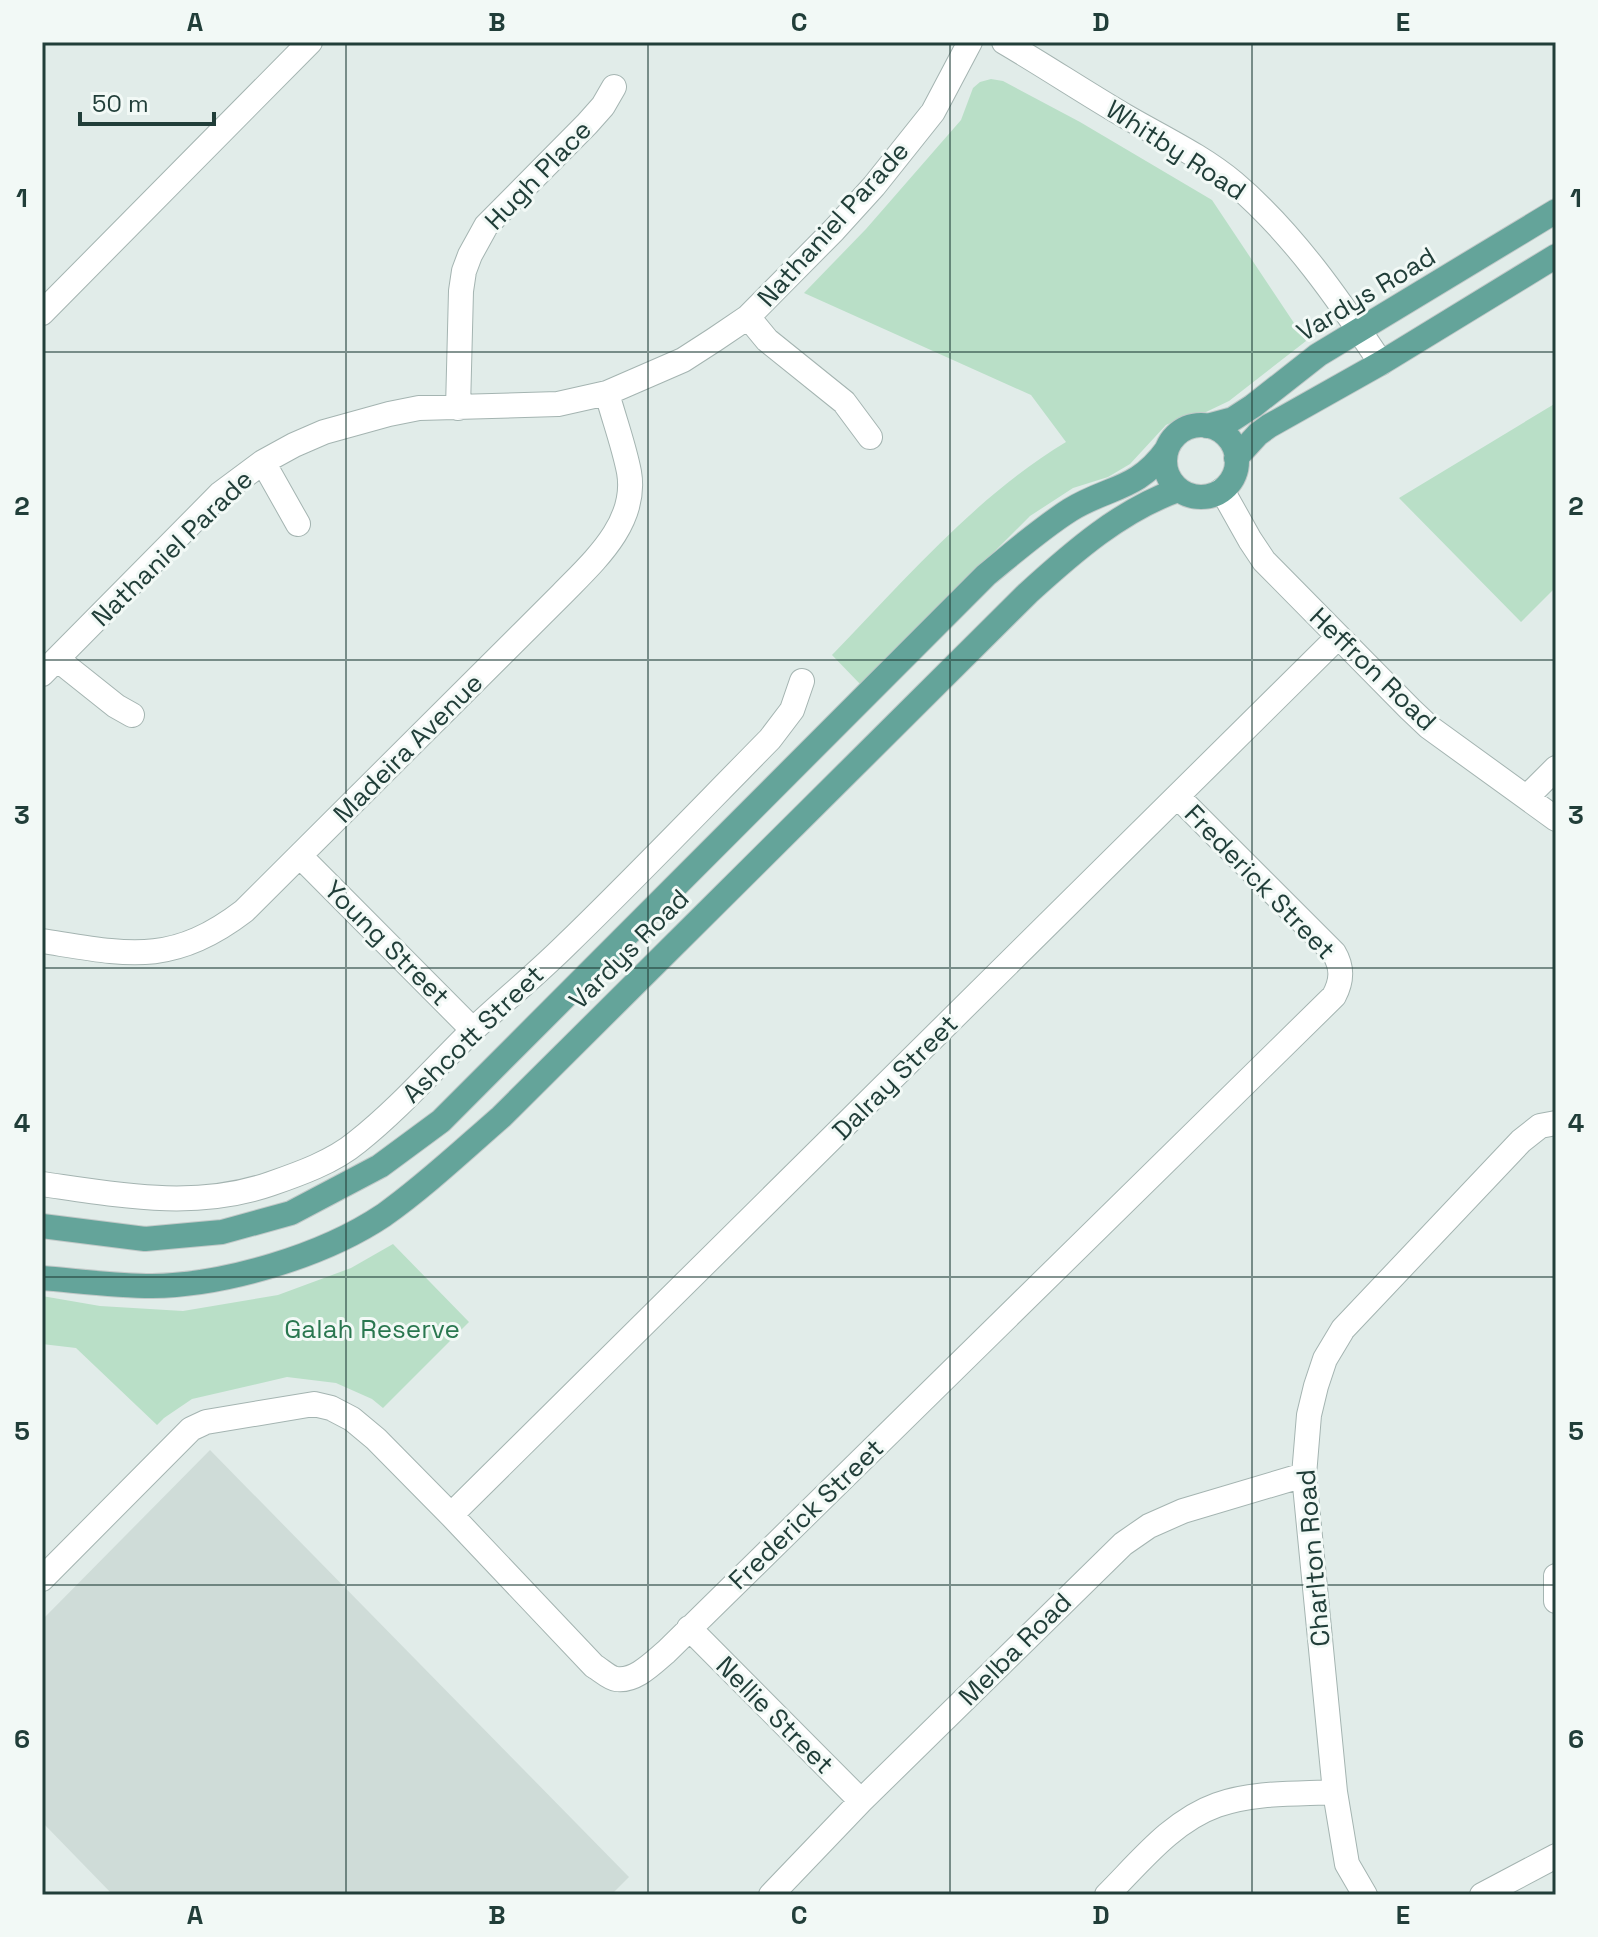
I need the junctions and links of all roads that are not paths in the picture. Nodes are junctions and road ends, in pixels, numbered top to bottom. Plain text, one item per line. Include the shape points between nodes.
1 (310, 42) edge
2 (970, 42) edge
3 (1004, 42) edge
4 (614, 87) dead end
5 (1556, 211) edge
6 (1556, 256) edge
7 (42, 313) edge
8 (748, 317) junction
9 (1359, 331) junction
10 (1381, 363) junction
11 (607, 393) junction
12 (458, 408) junction
13 (1207, 426) junction
14 (870, 437) dead end
15 (1167, 449) junction
16 (1236, 458) junction
17 (263, 462) junction
18 (1178, 490) junction
19 (1222, 490) junction
20 (298, 524) dead end
21 (1338, 637) junction
22 (50, 666) edge
23 (802, 681) dead end
24 (132, 715) dead end
25 (1556, 768) edge
26 (1178, 797) junction
27 (1527, 797) junction
28 (1556, 819) edge
29 (300, 856) junction
30 (42, 941) edge
31 (473, 1030) junction
32 (1556, 1123) edge
33 (42, 1184) edge
34 (42, 1226) edge
35 (42, 1278) edge
36 (1304, 1475) junction
37 (451, 1515) junction
38 (1556, 1576) edge
39 (42, 1579) edge
40 (1556, 1601) edge
41 (689, 1628) junction
42 (1335, 1792) junction
43 (861, 1801) junction
44 (1556, 1856) edge
45 (771, 1895) edge
46 (1107, 1895) edge
47 (1365, 1895) edge
48 (1482, 1895) edge

1 - 7 street
2 - 8 street, Nathaniel Parade via 933,112 884,174
3 - 9 street, Whitby Road via 1231,181 1279,226
4 - 12 street, Hugh Place via 587,124 486,226 470,255 461,291
5 - 9 main road, Vardys Road
6 - 10 main road
8 - 11 street, Nathaniel Parade via 683,360
8 - 14 street via 767,340 844,402
9 - 10 street, Whitby Road
9 - 13 main road, Vardys Road via 1233,419
10 - 16 main road via 1269,426
11 - 12 street, Nathaniel Parade via 558,404
11 - 29 street, Madeira Avenue via 630,474 627,510 607,546
12 - 17 street, Nathaniel Parade via 419,408 324,432
13 - 15 main road via 1183,430
13 - 16 main road via 1227,436
15 - 18 main road via 1166,470
15 - 34 main road, Vardys Road via 1132,483 1069,510 986,575 441,1121 380,1166 291,1213 222,1232 145,1239
16 - 19 main road
17 - 20 street
17 - 22 street, Nathaniel Parade via 220,494
18 - 19 main road via 1203,497
18 - 35 main road, Vardys Road via 1135,509 1028,593 501,1117 385,1214 343,1239 210,1281 152,1286
19 - 21 street, Heffron Road via 1264,561
21 - 26 street, Dalray Street
21 - 27 street, Heffron Road via 1429,727
22 - 24 street
23 - 31 street, Ashcott Street via 792,710 770,739 568,943
25 - 27 street
26 - 37 street, Dalray Street
26 - 41 street, Frederick Street via 1334,953 1341,977 1334,996
27 - 28 street, Heffron Road
29 - 30 street, Madeira Avenue via 244,911 193,942 122,953
29 - 31 street, Young Street
31 - 33 street, Ashcott Street via 356,1144 268,1185 181,1199
32 - 36 street, Charlton Road via 1540,1126 1521,1141 1343,1329 1316,1386
36 - 42 street, Charlton Road
36 - 43 street, Melba Road via 1183,1511 1123,1544
37 - 39 street, Frederick Street via 352,1419 314,1404 191,1429
37 - 41 street, Frederick Street via 594,1666 614,1679 629,1679 647,1667
38 - 40 street
41 - 43 street, Nellie Street
42 - 46 street via 1217,1805 1167,1834
42 - 47 street, Charlton Road via 1347,1864
43 - 45 street, Melba Road
44 - 48 street

